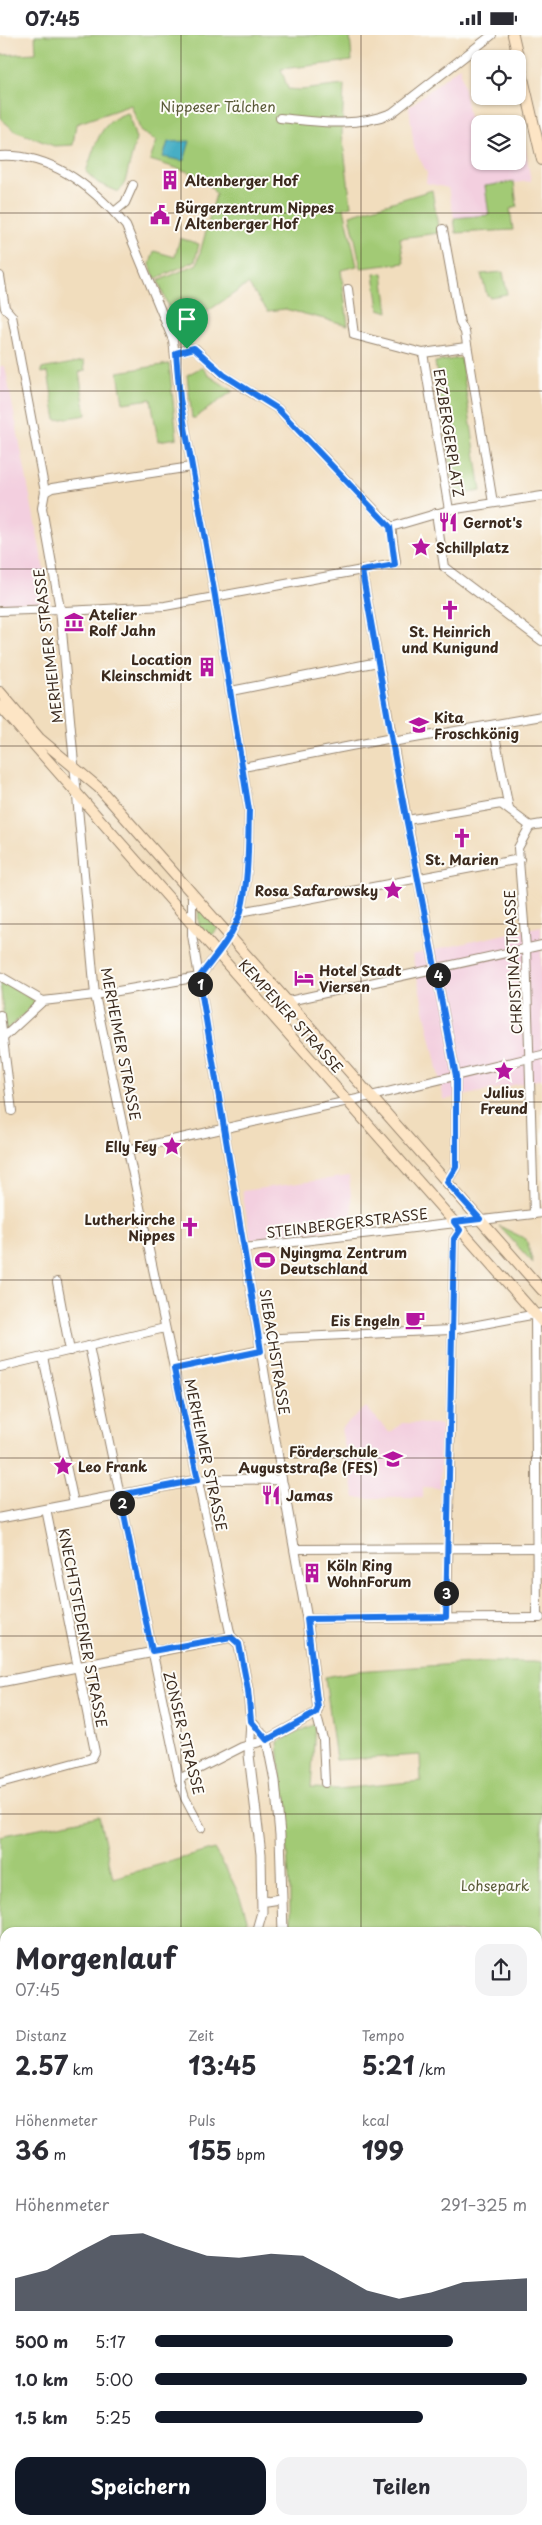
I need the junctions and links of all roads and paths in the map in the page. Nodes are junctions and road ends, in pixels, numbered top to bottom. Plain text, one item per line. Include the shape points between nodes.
1 (492, 35) edge
2 (513, 35) edge
3 (280, 118) dead end
4 (0, 156) edge
5 (542, 156) edge
6 (133, 185) dead end
7 (114, 212) junction
8 (443, 229) dead end
9 (0, 276) edge
10 (348, 289) dead end
11 (466, 347) junction
12 (176, 353) junction
13 (423, 353) junction
14 (191, 467) junction
15 (45, 492) junction
16 (542, 496) edge
17 (493, 503) junction
18 (449, 509) junction
19 (436, 513) junction
20 (390, 527) junction
21 (362, 571) junction
22 (215, 596) junction
23 (60, 609) junction
24 (0, 611) edge
25 (542, 641) edge
26 (378, 662) junction
27 (231, 691) junction
28 (0, 692) edge
29 (0, 706) edge
30 (542, 717) edge
31 (492, 725) junction
32 (392, 740) junction
33 (243, 767) junction
34 (75, 769) junction
35 (77, 791) junction
36 (508, 809) junction
37 (407, 820) junction
38 (542, 824) edge
39 (530, 826) junction
40 (520, 859) junction
41 (417, 878) junction
42 (192, 895) junction
43 (240, 912) junction
44 (191, 923) junction
45 (229, 934) junction
46 (542, 945) edge
47 (526, 948) junction
48 (217, 953) junction
49 (436, 968) junction
50 (0, 976) edge
51 (199, 977) junction
52 (94, 995) junction
53 (43, 1001) junction
54 (289, 1001) junction
55 (0, 1015) edge
56 (2, 1039) junction
57 (542, 1055) edge
58 (530, 1058) junction
59 (456, 1076) junction
60 (3, 1078) edge
61 (371, 1096) junction
62 (349, 1101) junction
63 (12, 1111) dead end
64 (224, 1128) junction
65 (127, 1150) junction
66 (447, 1182) junction
67 (538, 1213) edge
68 (480, 1219) junction
69 (457, 1226) junction
70 (244, 1248) junction
71 (57, 1282) dead end
72 (542, 1290) edge
73 (540, 1317) edge
74 (165, 1328) junction
75 (451, 1330) junction
76 (259, 1339) junction
77 (89, 1346) junction
78 (70, 1351) junction
79 (261, 1351) junction
80 (43, 1357) junction
81 (0, 1367) edge
82 (174, 1369) junction
83 (198, 1480) junction
84 (283, 1485) junction
85 (120, 1495) junction
86 (74, 1503) junction
87 (46, 1509) junction
88 (0, 1518) edge
89 (446, 1548) junction
90 (539, 1548) edge
91 (295, 1549) junction
92 (446, 1617) junction
93 (540, 1618) edge
94 (307, 1619) junction
95 (231, 1637) junction
96 (152, 1651) junction
97 (78, 1666) junction
98 (0, 1682) edge
99 (316, 1713) junction
100 (251, 1721) junction
101 (267, 1740) junction
102 (250, 1745) junction
103 (179, 1779) junction
104 (0, 1783) edge
105 (325, 1783) dead end
106 (201, 1828) dead end
107 (262, 1899) junction
108 (280, 1899) junction
109 (258, 1927) edge
110 (282, 1927) edge

1 - 3 street via 385,116 346,124
2 - 5 main road
4 - 7 street via 18,155 54,165
6 - 7 street via 125,203
7 - 12 street via 126,226 169,327
8 - 11 street
9 - 15 street, MERHEIMER STRASSE via 5,308 12,316
10 - 13 street via 354,335
11 - 13 street, ERZBERGERPLATZ
11 - 17 street
12 - 14 street
12 - 20 street via 196,349 224,375 278,409
13 - 18 street, ERZBERGERPLATZ
14 - 15 street via 52,488
14 - 22 street
15 - 23 street, MERHEIMER STRASSE via 42,508
16 - 17 street
17 - 18 street
18 - 19 street
19 - 20 street
19 - 25 street via 444,567
20 - 21 street via 395,565
21 - 22 street
21 - 26 street
22 - 23 street via 165,605
22 - 27 street
23 - 24 street
23 - 34 street, MERHEIMER STRASSE
26 - 27 street
26 - 32 street
27 - 33 street
28 - 34 main road, KEMPENER STRASSE via 39,738
29 - 35 main road, KEMPENER STRASSE
30 - 31 street
31 - 32 street
31 - 36 street
32 - 33 street
32 - 37 street
33 - 43 street via 249,810
34 - 35 street, MERHEIMER STRASSE
34 - 42 main road, KEMPENER STRASSE via 99,788
35 - 44 main road, KEMPENER STRASSE
35 - 52 street, MERHEIMER STRASSE
36 - 37 street via 502,804
36 - 39 street
37 - 41 street
38 - 39 street
39 - 40 street, CHRISTINASTRASSE via 518,848
40 - 41 street
40 - 47 street, CHRISTINASTRASSE
41 - 43 street
41 - 49 street
42 - 44 street, SIEBACHSTRASSE
42 - 45 main road, KEMPENER STRASSE
43 - 45 street
44 - 48 main road, KEMPENER STRASSE
44 - 51 street, SIEBACHSTRASSE
45 - 48 street
45 - 54 main road, KEMPENER STRASSE
46 - 47 street
47 - 49 street
47 - 58 street, CHRISTINASTRASSE
48 - 51 street
48 - 62 main road, KEMPENER STRASSE
49 - 54 street
49 - 59 street
50 - 53 street
51 - 52 street
51 - 64 street, SIEBACHSTRASSE
52 - 53 street
52 - 65 street, MERHEIMER STRASSE
53 - 56 street
54 - 61 main road, KEMPENER STRASSE
55 - 56 street
56 - 60 street
57 - 58 street
58 - 59 street
58 - 67 street, CHRISTINASTRASSE
59 - 61 street
59 - 66 street via 456,1167
60 - 63 street
61 - 62 street
61 - 66 main road, KEMPENER STRASSE
62 - 64 street
62 - 69 main road, KEMPENER STRASSE
64 - 65 street
64 - 70 street, SIEBACHSTRASSE
65 - 74 street, MERHEIMER STRASSE
66 - 68 main road, KEMPENER STRASSE
67 - 68 street, STEINBERGERSTRASSE
68 - 69 street, STEINBERGERSTRASSE
68 - 72 main road, KEMPENER STRASSE
69 - 70 street, STEINBERGERSTRASSE
69 - 73 main road, KEMPENER STRASSE
69 - 75 street
70 - 76 street, SIEBACHSTRASSE
71 - 78 street
73 - 75 street
73 - 90 street
74 - 77 street
74 - 82 street, MERHEIMER STRASSE
75 - 76 street
75 - 89 street
76 - 79 street, SIEBACHSTRASSE
77 - 78 street
77 - 85 street, ZONSER STRASSE
78 - 80 street
79 - 82 street
79 - 84 street, SIEBACHSTRASSE
80 - 81 street
80 - 86 street
82 - 83 street, MERHEIMER STRASSE
83 - 84 street via 266,1479 277,1480
83 - 85 street
83 - 95 street, MERHEIMER STRASSE
84 - 91 street, SIEBACHSTRASSE
85 - 86 street
85 - 96 street, ZONSER STRASSE
86 - 87 street
87 - 88 street
87 - 97 street, KNECHTSTEDENER STRASSE
89 - 90 street
89 - 91 street
89 - 92 street
90 - 93 street
91 - 94 street, SIEBACHSTRASSE
92 - 93 street
92 - 94 street
94 - 99 street, SIEBACHSTRASSE via 319,1698
95 - 96 street
95 - 100 street, MERHEIMER STRASSE via 239,1644
96 - 97 street
96 - 103 street, ZONSER STRASSE
97 - 98 street
97 - 104 street, KNECHTSTEDENER STRASSE via 95,1752 92,1758
99 - 101 street
99 - 105 street, SIEBACHSTRASSE via 323,1739
100 - 101 street
100 - 102 street, MERHEIMER STRASSE
101 - 102 street
101 - 108 street via 277,1794
102 - 103 street
102 - 107 street, MERHEIMER STRASSE via 260,1833
103 - 106 street, ZONSER STRASSE via 185,1799
107 - 108 street
107 - 109 street, MERHEIMER STRASSE
108 - 110 street

